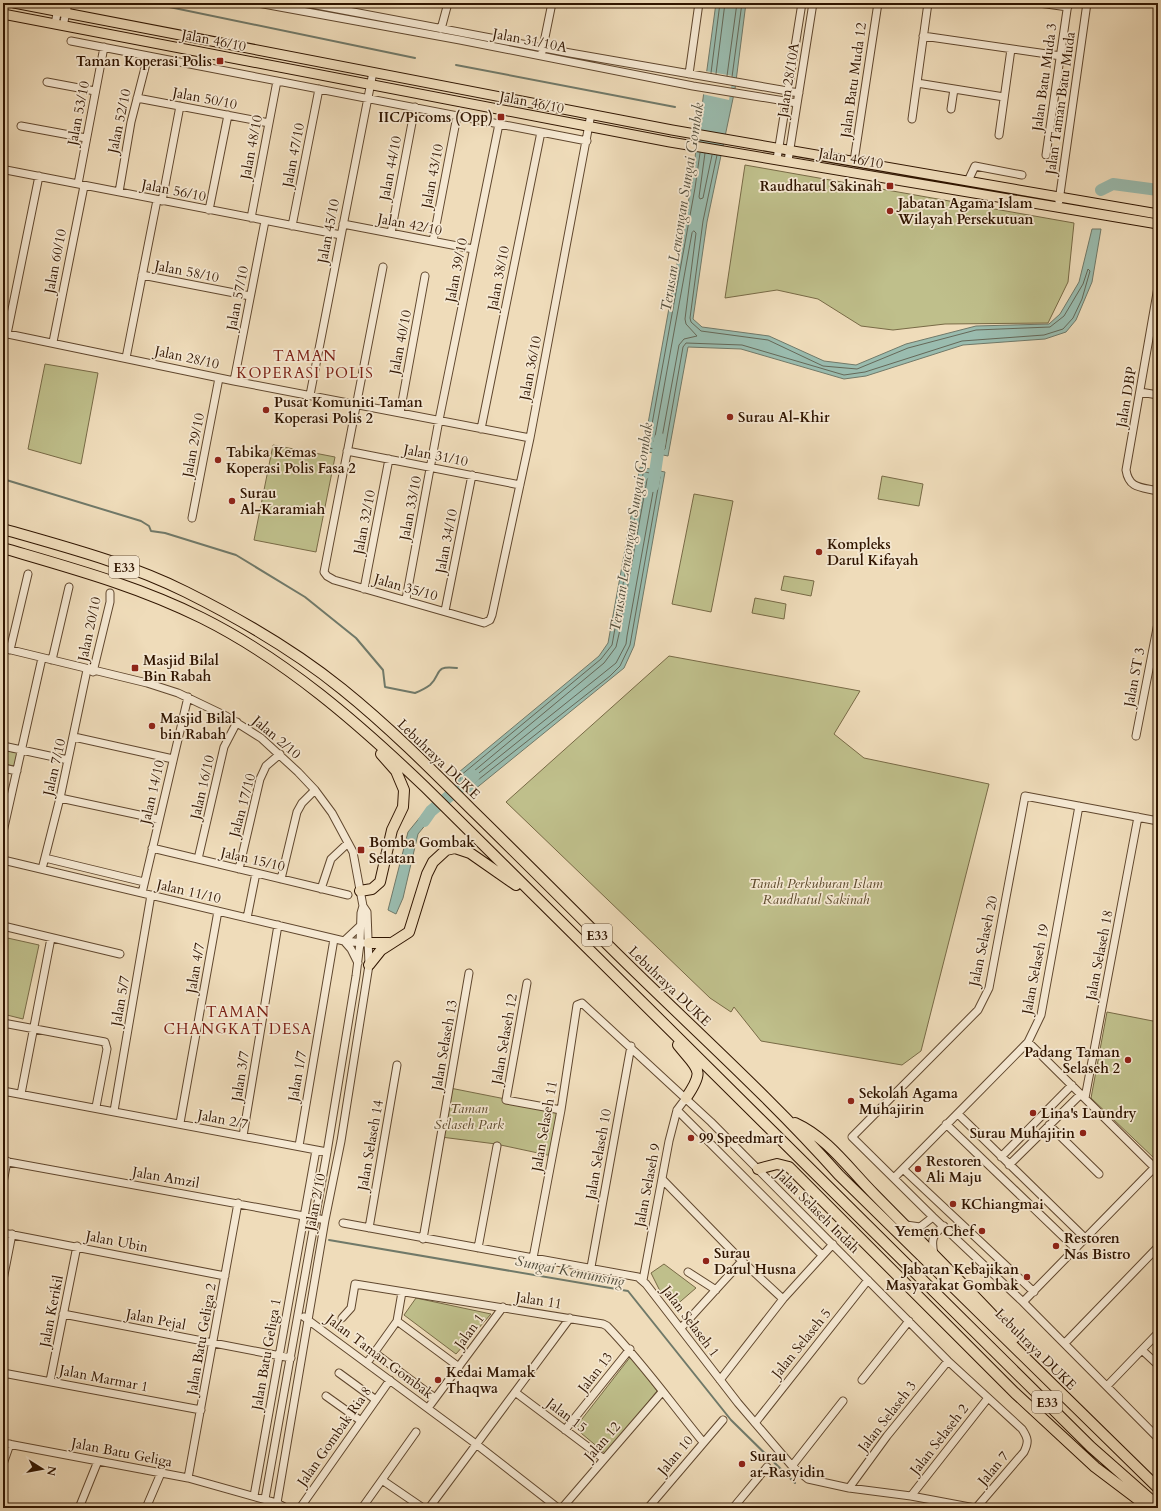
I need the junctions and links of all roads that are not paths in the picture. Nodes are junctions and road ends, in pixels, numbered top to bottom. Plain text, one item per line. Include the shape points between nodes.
1 (14, 3) edge
2 (68, 3) edge
3 (258, 3) edge
4 (306, 3) edge
5 (448, 3) edge
6 (552, 3) edge
7 (699, 3) edge
8 (802, 3) edge
9 (813, 3) edge
10 (878, 3) edge
11 (928, 3) edge
12 (1039, 3) edge
13 (1085, 3) edge
14 (1068, 5) edge
15 (340, 6) edge
16 (61, 9) edge
17 (3, 14) edge
18 (337, 17) junction
19 (59, 25) junction
20 (441, 29) junction
21 (923, 36) junction
22 (71, 41) dead end
23 (104, 47) junction
24 (543, 48) junction
25 (1011, 49) junction
26 (148, 56) junction
27 (541, 56) junction
28 (1060, 56) junction
29 (373, 72) junction
30 (692, 75) junction
31 (277, 81) junction
32 (47, 82) dead end
33 (917, 84) junction
34 (370, 85) junction
35 (319, 89) junction
36 (954, 89) junction
37 (95, 91) junction
38 (789, 91) junction
39 (799, 93) junction
40 (1004, 96) junction
41 (136, 98) junction
42 (367, 98) junction
43 (787, 102) junction
44 (797, 103) junction
45 (180, 106) junction
46 (415, 107) junction
47 (951, 109) dead end
48 (591, 114) junction
49 (228, 115) junction
50 (457, 116) junction
51 (912, 119) dead end
52 (269, 123) junction
53 (499, 124) junction
54 (21, 126) dead end
55 (589, 127) junction
56 (540, 132) junction
57 (999, 135) dead end
58 (86, 138) junction
59 (587, 141) junction
60 (779, 148) junction
61 (790, 150) junction
62 (1046, 155) dead end
63 (777, 160) junction
64 (788, 161) junction
65 (854, 161) junction
66 (3, 171) edge
67 (1022, 175) dead end
68 (39, 176) junction
69 (968, 181) junction
70 (81, 185) junction
71 (119, 192) junction
72 (1059, 197) junction
73 (159, 200) junction
74 (1058, 207) junction
75 (209, 210) junction
76 (1158, 214) edge
77 (251, 218) junction
78 (265, 221) junction
79 (343, 224) junction
80 (1158, 224) edge
81 (292, 226) junction
82 (390, 233) junction
83 (341, 235) junction
84 (433, 241) junction
85 (473, 249) junction
86 (383, 268) dead end
87 (142, 275) junction
88 (426, 276) dead end
89 (1158, 287) edge
90 (250, 296) junction
91 (1157, 299) edge
92 (5, 333) edge
93 (53, 342) junction
94 (126, 358) junction
95 (219, 378) junction
96 (234, 381) junction
97 (1140, 392) junction
98 (310, 395) junction
99 (1158, 395) edge
100 (356, 404) junction
101 (400, 413) junction
102 (439, 420) junction
103 (481, 429) junction
104 (530, 438) junction
105 (347, 451) junction
106 (389, 460) junction
107 (431, 468) junction
108 (472, 476) junction
109 (520, 485) junction
110 (1158, 491) edge
111 (192, 518) dead end
112 (3, 529) edge
113 (3, 548) edge
114 (28, 574) dead end
115 (69, 587) dead end
116 (364, 588) junction
117 (110, 593) dead end
118 (406, 600) junction
119 (445, 611) junction
120 (1158, 622) edge
121 (484, 623) joint
122 (1156, 645) edge
123 (7, 649) edge
124 (42, 658) junction
125 (52, 660) junction
126 (90, 671) junction
127 (188, 697) junction
128 (237, 722) junction
129 (356, 726) junction
130 (1136, 736) dead end
131 (74, 737) junction
132 (3, 746) edge
133 (21, 750) junction
134 (280, 754) junction
135 (173, 759) junction
136 (68, 760) junction
137 (3, 768) edge
138 (17, 771) junction
139 (315, 790) junction
140 (60, 798) junction
141 (1078, 806) junction
142 (5, 812) edge
143 (1138, 817) junction
144 (158, 819) junction
145 (1158, 821) edge
146 (3, 832) edge
147 (348, 844) junction
148 (152, 848) junction
149 (45, 858) junction
150 (198, 859) junction
151 (3, 860) edge
152 (42, 869) junction
153 (239, 869) junction
154 (256, 873) junction
155 (281, 879) junction
156 (144, 882) junction
157 (320, 889) junction
158 (360, 891) junction
159 (142, 893) junction
160 (151, 895) junction
161 (348, 895) dead end
162 (541, 902) junction
163 (363, 906) junction
164 (218, 911) junction
165 (247, 918) junction
166 (278, 925) junction
167 (361, 925) junction
168 (3, 926) edge
169 (51, 938) junction
170 (334, 939) junction
171 (344, 941) junction
172 (365, 943) junction
173 (389, 943) junction
174 (120, 954) dead end
175 (358, 964) junction
176 (369, 965) junction
177 (470, 973) dead end
178 (527, 983) dead end
179 (582, 1003) joint
180 (650, 1010) junction
181 (3, 1023) edge
182 (34, 1029) junction
183 (1028, 1042) junction
184 (630, 1046) junction
185 (397, 1065) dead end
186 (1072, 1085) junction
187 (3, 1091) edge
188 (22, 1094) junction
189 (1083, 1096) junction
190 (686, 1098) junction
191 (96, 1107) junction
192 (113, 1110) junction
193 (561, 1110) junction
194 (678, 1110) junction
195 (958, 1114) junction
196 (790, 1121) junction
197 (180, 1123) junction
198 (946, 1124) junction
199 (1049, 1125) junction
200 (243, 1136) junction
201 (299, 1146) junction
202 (497, 1146) dead end
203 (316, 1150) junction
204 (327, 1152) junction
205 (1001, 1156) junction
206 (5, 1161) edge
207 (1009, 1165) junction
208 (1156, 1166) edge
209 (758, 1169) junction
210 (903, 1169) junction
211 (1099, 1174) dead end
212 (894, 1178) junction
213 (662, 1179) junction
214 (3, 1183) edge
215 (238, 1203) junction
216 (304, 1216) junction
217 (933, 1217) junction
218 (316, 1218) junction
219 (325, 1220) junction
220 (343, 1223) dead end
221 (905, 1225) junction
222 (944, 1226) junction
223 (369, 1228) junction
224 (3, 1233) edge
225 (12, 1234) junction
226 (423, 1239) junction
227 (1086, 1239) junction
228 (833, 1244) junction
229 (77, 1246) junction
230 (1158, 1247) edge
231 (478, 1248) junction
232 (1076, 1249) junction
233 (822, 1255) junction
234 (934, 1255) junction
235 (534, 1258) junction
236 (742, 1261) junction
237 (591, 1267) junction
238 (688, 1272) dead end
239 (225, 1276) junction
240 (3, 1280) edge
241 (643, 1280) junction
242 (868, 1280) junction
243 (716, 1290) junction
244 (402, 1292) junction
245 (1034, 1292) junction
246 (783, 1299) junction
247 (1023, 1302) junction
248 (502, 1308) junction
249 (63, 1314) junction
250 (298, 1316) junction
251 (308, 1318) junction
252 (342, 1318) dead end
253 (570, 1318) junction
254 (397, 1320) junction
255 (909, 1321) junction
256 (681, 1328) junction
257 (1158, 1333) edge
258 (213, 1343) junction
259 (1065, 1343) junction
260 (630, 1349) junction
261 (1142, 1350) junction
262 (375, 1353) junction
263 (280, 1356) junction
264 (291, 1358) junction
265 (948, 1361) junction
266 (367, 1363) junction
267 (1158, 1365) edge
268 (459, 1367) junction
269 (3, 1373) edge
270 (339, 1374) dead end
271 (390, 1380) junction
272 (720, 1380) junction
273 (862, 1380) dead end
274 (50, 1381) junction
275 (1107, 1386) junction
276 (515, 1392) junction
277 (662, 1392) junction
278 (1060, 1393) junction
279 (326, 1396) dead end
280 (436, 1398) junction
281 (988, 1398) junction
282 (376, 1400) junction
283 (843, 1401) dead end
284 (428, 1408) junction
285 (201, 1410) junction
286 (723, 1420) dead end
287 (361, 1421) junction
288 (755, 1423) junction
289 (566, 1430) junction
290 (416, 1432) dead end
291 (1158, 1438) edge
292 (703, 1442) junction
293 (6, 1443) edge
294 (1028, 1443) joint
295 (476, 1444) junction
296 (604, 1459) junction
297 (98, 1461) junction
298 (3, 1464) edge
299 (792, 1466) junction
300 (767, 1467) dead end
301 (162, 1473) junction
302 (188, 1478) junction
303 (382, 1480) junction
304 (849, 1488) junction
305 (1158, 1488) edge
306 (254, 1496) junction
307 (911, 1496) junction
308 (265, 1499) junction
309 (277, 1503) junction
310 (1157, 1507) edge
311 (79, 1508) edge
312 (146, 1508) edge
313 (286, 1508) edge
314 (300, 1508) edge
315 (362, 1508) edge
316 (423, 1508) edge
317 (429, 1508) edge
318 (558, 1508) edge
319 (562, 1508) edge
320 (648, 1508) edge
321 (733, 1508) edge
322 (976, 1508) edge

1 - 16 main road, Jalan 46/10
2 - 16 street
3 - 18 street, Jalan 31/10A
4 - 15 street, Jalan 31/10A
5 - 20 street
6 - 24 street
7 - 30 street
8 - 38 street, Jalan 28/10A
9 - 39 street, Jalan 28/10A
10 - 65 street, Jalan Batu Muda 12
11 - 21 street
12 - 14 street
13 - 72 street, Jalan Taman Batu Muda
14 - 28 street, Jalan Batu Muda 3
15 - 18 street
15 - 20 street, Jalan 31/10A
16 - 19 street
16 - 29 main road, Jalan 46/10
17 - 19 main road, Jalan 46/10
18 - 27 street, Jalan 31/10A
19 - 34 main road, Jalan 46/10
20 - 24 street, Jalan 31/10A
21 - 25 street
21 - 33 street
22 - 23 street, Jalan 46/10
23 - 26 street, Jalan 46/10
23 - 37 street, Jalan 53/10
24 - 27 street
24 - 30 street, Jalan 31/10A
25 - 28 street
25 - 40 street
26 - 31 street, Jalan 46/10
26 - 41 street, Jalan 52/10
27 - 43 street, Jalan 31/10A
28 - 62 street, Jalan Batu Muda 3
29 - 34 street, Jalan 45/10
29 - 48 main road, Jalan 46/10
30 - 38 street, Jalan 31/10A
31 - 35 street, Jalan 46/10
31 - 52 street, Jalan 48/10
32 - 37 street
33 - 36 street
33 - 51 street
34 - 42 street, Jalan 45/10
34 - 55 main road, Jalan 46/10
35 - 42 street, Jalan 46/10
35 - 81 street, Jalan 47/10
36 - 40 street
36 - 47 street
37 - 58 street, Jalan 53/10
38 - 39 street, Jalan 31/10A
38 - 43 street, Jalan 28/10A
39 - 44 street, Jalan 28/10A
40 - 57 street
41 - 45 street, Jalan 50/10
41 - 71 street, Jalan 52/10
42 - 46 street, Jalan 46/10
42 - 79 street, Jalan 45/10
43 - 44 street, Jalan 31/10A
43 - 60 street, Jalan 28/10A
44 - 61 street, Jalan 28/10A
45 - 49 street, Jalan 50/10
45 - 73 street, Jalan 58/10
46 - 50 street, Jalan 46/10
46 - 82 street, Jalan 44/10
48 - 55 street, Jalan 36/10
48 - 60 main road, Jalan 46/10
49 - 52 street, Jalan 50/10
49 - 75 street
50 - 53 street, Jalan 46/10
50 - 84 street, Jalan 43/10
52 - 77 street, Jalan 48/10
53 - 56 street, Jalan 46/10
53 - 85 street, Jalan 39/10
54 - 58 street
55 - 59 street, Jalan 36/10
55 - 63 main road, Jalan 46/10
56 - 59 street, Jalan 46/10
56 - 103 street, Jalan 38/10
58 - 70 street, Jalan 53/10
59 - 104 street, Jalan 36/10
60 - 61 main road, Jalan 46/10
60 - 63 street, Jalan 28/10A
61 - 64 street, Jalan 28/10A
61 - 65 main road, Jalan 46/10
63 - 64 main road, Jalan 46/10
64 - 74 main road, Jalan 46/10
65 - 69 main road, Jalan 46/10
66 - 68 street, Jalan 56/10
67 - 69 street via 975,166
68 - 70 street, Jalan 56/10
68 - 92 street
69 - 72 main road, Jalan 46/10
70 - 71 street, Jalan 56/10
70 - 93 street, Jalan 60/10
71 - 73 street, Jalan 56/10
72 - 74 street, Jalan Taman Batu Muda
72 - 76 main road, Jalan 46/10
73 - 75 street, Jalan 56/10
73 - 87 street, Jalan 58/10
74 - 80 main road, Jalan 46/10
75 - 77 street, Jalan 56/10
77 - 78 street, Jalan 56/10
78 - 81 street, Jalan 56/10
78 - 90 street, Jalan 57/10
79 - 82 street, Jalan 42/10
79 - 83 street, Jalan 45/10
81 - 83 street, Jalan 56/10
82 - 84 street, Jalan 42/10
83 - 98 street, Jalan 45/10
84 - 85 street, Jalan 42/10
85 - 102 street, Jalan 39/10
86 - 100 street
87 - 90 street, Jalan 58/10
87 - 94 street, Jalan 58/10
88 - 101 street, Jalan 40/10
89 - 91 street, Jalan DBP
90 - 96 street, Jalan 57/10
91 - 97 street, Jalan DBP
92 - 93 street, Jalan 28/10
93 - 94 street, Jalan 28/10
94 - 95 street, Jalan 28/10
95 - 96 street, Jalan 28/10
95 - 111 street, Jalan 29/10
96 - 98 street, Jalan 28/10
97 - 99 street
97 - 110 street, Jalan DBP via 1126,470 1132,484
98 - 100 street, Jalan 28/10
100 - 101 street, Jalan 28/10
100 - 105 street
101 - 102 street, Jalan 28/10
102 - 103 street, Jalan 28/10
102 - 107 street, Jalan 33/10
103 - 104 street, Jalan 28/10
104 - 109 street, Jalan 36/10
105 - 106 street, Jalan 31/10
105 - 116 street, Jalan 35/10 via 324,572 334,580
106 - 107 street, Jalan 31/10
106 - 116 street, Jalan 32/10
107 - 108 street, Jalan 31/10
107 - 118 street, Jalan 33/10
108 - 109 street, Jalan 31/10
108 - 119 street, Jalan 34/10
109 - 121 street, Jalan 36/10 via 492,615 490,620
112 - 196 highway, Lebuhraya DUKE / E33 via 135,570 184,591 285,648 342,688 437,775 678,1015
113 - 129 highway, E33 via 77,568 128,586 203,619 276,663 330,701
114 - 123 street
115 - 125 street
116 - 118 street, Jalan 35/10
117 - 126 street, Jalan 20/10 via 110,602
118 - 119 street, Jalan 35/10
119 - 121 street, Jalan 35/10
120 - 122 street, Jalan ST 3
122 - 130 street, Jalan ST 3
123 - 124 street, Jalan 2/10
124 - 125 street, Jalan 2/10
124 - 133 street
125 - 126 street, Jalan 2/10
126 - 127 street, Jalan 2/10 via 147,684
126 - 131 street, Jalan 7/10
127 - 128 street, Jalan 2/10
127 - 135 street, Jalan 14/10
128 - 134 street, Jalan 2/10
128 - 150 street, Jalan 16/10 via 224,747
129 - 158 highway via 396,771 404,790 403,807 390,836 381,878 377,886
129 - 162 highway, E33 via 425,787
131 - 135 street
131 - 136 street, Jalan 7/10
132 - 133 street
133 - 136 street
133 - 138 street
134 - 139 street, Jalan 2/10
134 - 153 street, Jalan 17/10 via 266,766 260,779
135 - 144 street, Jalan 14/10
136 - 140 street, Jalan 7/10
137 - 138 street
138 - 142 street
139 - 147 street, Jalan 2/10 via 332,813
139 - 155 street via 302,803 298,812
140 - 144 street
140 - 149 street, Jalan 7/10
141 - 143 street
141 - 183 street, Jalan Selaseh 19 via 1041,1016
141 - 212 street, Jalan Selaseh 20 via 1025,796 989,988 978,1010 852,1137
142 - 146 street
143 - 145 street
143 - 189 street, Jalan Selaseh 18
144 - 148 street, Jalan 14/10
147 - 157 street via 331,859
147 - 158 street, Jalan 2/10 via 353,852
148 - 150 street, Jalan 15/10
148 - 156 street, Jalan 14/10
149 - 152 street, Jalan 7/10
149 - 156 street
150 - 153 street, Jalan 15/10
151 - 152 street, Jalan 11/10
152 - 159 street, Jalan 11/10
153 - 154 street, Jalan 15/10
154 - 155 street, Jalan 15/10
154 - 165 street
155 - 157 street, Jalan 15/10
156 - 159 street, Jalan 14/10
157 - 161 street, Jalan 15/10
158 - 163 street, Jalan 2/10
159 - 160 street, Jalan 11/10
160 - 164 street, Jalan 11/10
160 - 192 street, Jalan 5/7
162 - 173 highway via 470,853 451,849 440,854 427,874 410,932
162 - 180 highway, E33
163 - 167 street, Jalan 2/10
163 - 172 street, Jalan 2/10 via 367,912
164 - 165 street, Jalan 11/10
164 - 197 street, Jalan 4/7
165 - 166 street, Jalan 11/10
166 - 170 street, Jalan 11/10
166 - 200 street, Jalan 3/7
167 - 171 street
167 - 172 street, Jalan 2/10
168 - 169 street
169 - 174 street
169 - 182 street
170 - 171 street, Jalan 11/10
170 - 201 street, Jalan 1/7
171 - 172 street, Jalan 11/10
171 - 175 street
172 - 173 highway
172 - 175 street, Jalan 2/10
172 - 176 street, Jalan 2/10
173 - 176 highway
175 - 204 street, Jalan 2/10
176 - 219 street, Jalan 2/10 via 341,1140
177 - 226 street, Jalan Selaseh 13
178 - 193 street, Jalan Selaseh 12 via 506,1100
179 - 184 street, Jalan Selaseh Indah
179 - 193 street, Jalan Selaseh 11 via 578,1005
180 - 190 highway via 696,1067 697,1082
180 - 310 highway, E33 via 1091,1447
181 - 182 street
182 - 188 street
182 - 191 street via 105,1042 107,1049
183 - 186 street
183 - 195 street, Jalan Selaseh 19
184 - 190 street, Jalan Selaseh Indah
184 - 237 street, Jalan Selaseh 10
185 - 223 street, Jalan Selaseh 14
186 - 189 street
186 - 205 street
187 - 188 street, Jalan 2/7
188 - 191 street, Jalan 2/7
189 - 199 street
189 - 208 street
190 - 194 street, Jalan Selaseh 9
190 - 209 street, Jalan Selaseh Indah
191 - 192 street, Jalan 2/7
192 - 197 street, Jalan 2/7
193 - 235 street, Jalan Selaseh 11
194 - 213 street, Jalan Selaseh 9
194 - 233 street, Jalan Selaseh Indah
195 - 198 street, Jalan Selaseh 19
195 - 205 street
196 - 221 highway via 817,1136
196 - 278 highway, Lebuhraya DUKE / E33 via 839,1175
197 - 200 street, Jalan 2/7
198 - 210 street, Jalan Selaseh 19
198 - 232 street
199 - 207 street
199 - 211 street
200 - 201 street, Jalan 2/7
201 - 203 street, Jalan 2/7
202 - 231 street
203 - 204 street, Jalan 2/7
203 - 216 street, Jalan Batu Geliga 1
204 - 218 street, Jalan 2/10
205 - 207 street
206 - 214 street
206 - 215 street, Jalan Amzil
207 - 227 street
208 - 227 street
209 - 228 street, Jalan Selaseh Indah
209 - 310 highway via 778,1164 789,1167 1094,1467 1140,1501
210 - 212 street, Jalan Selaseh 19
210 - 245 street
212 - 217 street
213 - 236 street
213 - 241 street, Jalan Selaseh 9
215 - 216 street, Jalan Amzil
215 - 239 street, Jalan Batu Geliga 2
216 - 218 street, Jalan Amzil
216 - 263 street, Jalan Batu Geliga 1
217 - 221 street via 920,1227
217 - 222 street
218 - 219 street, Jalan Amzil
218 - 250 street, Jalan 2/10
219 - 251 street, Jalan 2/10
220 - 223 street, Jalan Selaseh 1
221 - 234 highway
222 - 234 street via 932,1239
222 - 247 street
223 - 226 street, Jalan Selaseh 1
224 - 225 street, Jalan Ubin
225 - 229 street, Jalan Ubin
225 - 240 street
226 - 231 street, Jalan Selaseh 1
227 - 232 street
228 - 233 street
228 - 242 street, Jalan Selaseh Indah
229 - 239 street, Jalan Ubin
229 - 249 street, Jalan Kerikil
230 - 259 street
231 - 235 street, Jalan Selaseh 1
232 - 245 street
233 - 246 street
234 - 278 highway via 970,1290
235 - 237 street, Jalan Selaseh 1
236 - 243 street
236 - 246 street
237 - 241 street, Jalan Selaseh 1 via 632,1275
238 - 243 street
239 - 258 street, Jalan Batu Geliga 2
241 - 256 street, Jalan Selaseh 1
242 - 255 street, Jalan Selaseh Indah
242 - 288 street, Jalan Selaseh 5
243 - 256 street
244 - 248 street, Jalan 11
244 - 252 street, Jalan 11 via 355,1284 350,1308
244 - 254 street
245 - 247 street
246 - 272 street
247 - 259 street
248 - 253 street, Jalan 11
248 - 268 street, Jalan 1
249 - 258 street, Jalan Pejal
249 - 274 street, Jalan Kerikil
250 - 251 street, Jalan Taman Gombak
250 - 264 street, Jalan 2/10
251 - 266 street, Jalan Taman Gombak
251 - 309 street, Jalan 2/10
253 - 260 street, Jalan 11 via 607,1326
253 - 276 street
254 - 262 street
254 - 268 street
255 - 265 street, Jalan Selaseh Indah
255 - 273 street
256 - 272 street, Jalan Selaseh 1
257 - 261 street
258 - 263 street, Jalan Pejal
258 - 285 street, Jalan Batu Geliga 2
259 - 275 street
260 - 277 street, Jalan 11
260 - 289 street, Jalan 13
261 - 267 street
261 - 275 street
262 - 266 street
262 - 280 street
263 - 264 street, Jalan Pejal
263 - 306 street, Jalan Batu Geliga 1
264 - 308 street, Jalan 2/10
265 - 281 street, Jalan Selaseh Indah
265 - 304 street, Jalan Selaseh 3
266 - 271 street, Jalan Taman Gombak
268 - 280 street, Jalan 1
269 - 274 street, Jalan Marmar 1
270 - 282 street
271 - 282 street, Jalan Gombak Ria 8
271 - 284 street, Jalan Taman Gombak
272 - 288 street, Jalan Selaseh 1
274 - 285 street, Jalan Marmar 1
275 - 291 street
276 - 289 street, Jalan 15
276 - 295 street
277 - 292 street, Jalan 11
277 - 296 street, Jalan 12
278 - 305 highway, Lebuhraya DUKE / E33
279 - 287 street
280 - 284 street, Jalan 1
281 - 294 street, Jalan Selaseh Indah via 1022,1428
281 - 307 street, Jalan Selaseh 2
282 - 287 street, Jalan Gombak Ria 8
283 - 299 street
284 - 295 street, Jalan Taman Gombak
285 - 302 street, Jalan Batu Geliga 2
286 - 292 street, Jalan 10
287 - 314 street, Jalan Gombak Ria 8
288 - 299 street, Jalan Selaseh 1
289 - 296 street, Jalan 15
290 - 303 street
292 - 320 street, Jalan 10
293 - 297 street, Jalan Batu Geliga
293 - 298 street
294 - 322 street, Jalan 7 via 1024,1452
295 - 317 street
295 - 318 street, Jalan Taman Gombak
296 - 319 street, Jalan 12
297 - 301 street, Jalan Batu Geliga
297 - 311 street
299 - 304 street, Jalan Selaseh 1 via 808,1479
300 - 321 street
301 - 302 street, Jalan Batu Geliga
301 - 312 street
302 - 306 street
303 - 315 street
303 - 316 street
304 - 307 street, Jalan Selaseh 1
306 - 308 street
307 - 322 street, Jalan Selaseh 1
308 - 309 street
309 - 313 street

